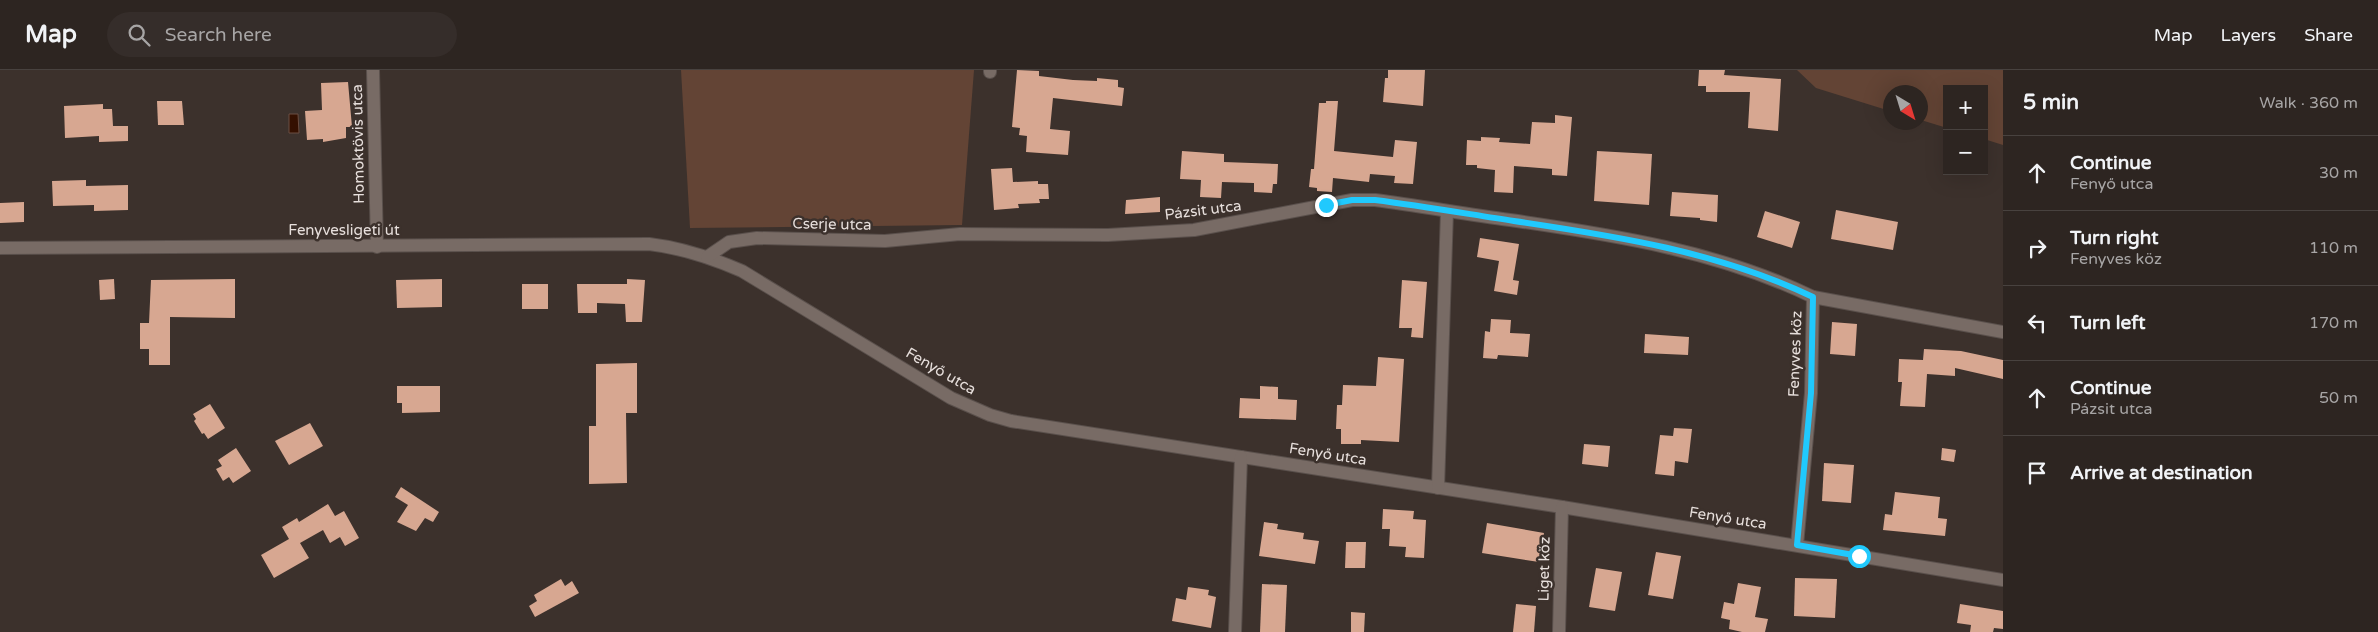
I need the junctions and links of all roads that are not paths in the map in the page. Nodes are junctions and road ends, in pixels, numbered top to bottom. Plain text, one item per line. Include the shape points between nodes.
1 (373, 70) edge
2 (1447, 211) junction
3 (960, 234) joint
4 (377, 247) junction
5 (0, 248) edge
6 (687, 250) joint
7 (708, 257) junction
8 (1813, 297) junction
9 (2003, 332) edge
10 (1241, 458) junction
11 (1438, 488) junction
12 (1562, 507) junction
13 (1797, 545) junction
14 (2003, 580) edge
15 (1235, 632) edge
16 (1559, 632) edge

1 - 4 street, Homoktövis utca
2 - 3 street, Pázsit utca via 1375,200 1352,200 1194,230 1108,235
2 - 8 street, Pázsit utca via 1607,234 1653,244 1724,263
2 - 11 street
3 - 7 street, Cserje utca via 885,241 741,240 728,242
4 - 5 street, Fenyvesligeti út
4 - 6 street, Fenyvesligeti út via 650,244
6 - 7 street, Fenyő utca
7 - 10 street, Fenyő utca via 742,271 930,386 990,415 1034,426
8 - 9 street, Fenyves köz
8 - 13 street, Fenyves köz via 1811,393
10 - 11 street, Fenyő utca
10 - 15 street
11 - 12 street, Fenyő utca
12 - 13 street, Fenyő utca
12 - 16 street, Liget köz
13 - 14 street, Fenyő utca

